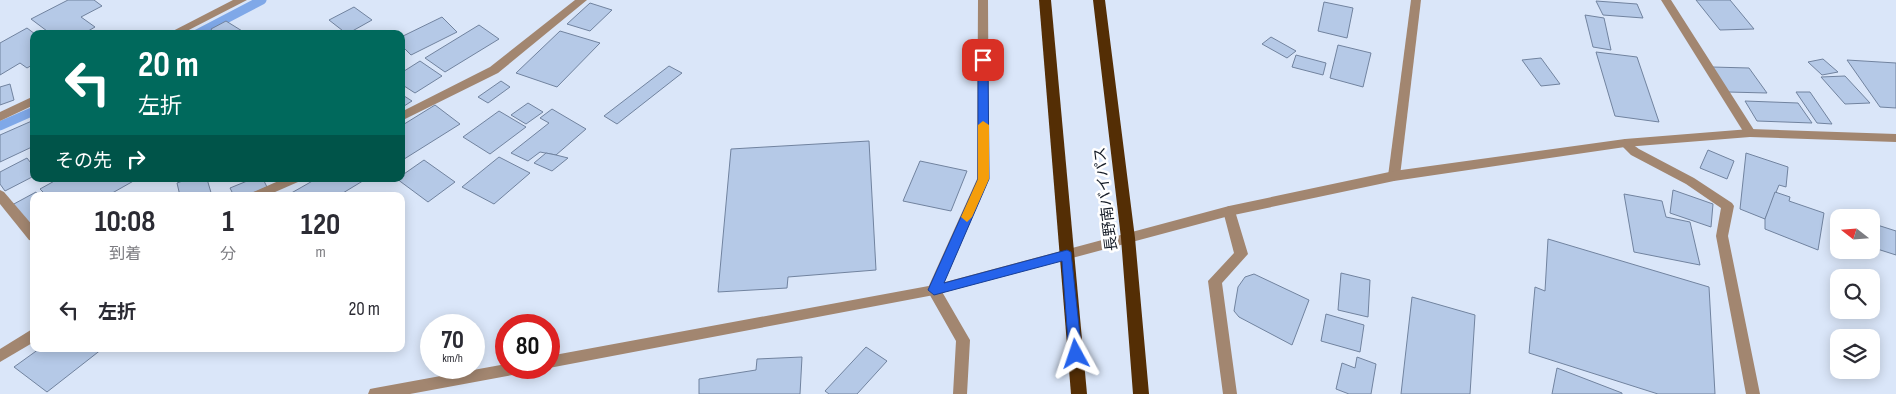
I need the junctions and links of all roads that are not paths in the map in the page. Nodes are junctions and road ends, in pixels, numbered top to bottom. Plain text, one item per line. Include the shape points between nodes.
1 (242, 0) edge
2 (582, 0) edge
3 (983, 0) edge
4 (1045, 0) edge
5 (1098, 0) edge
6 (1416, 0) edge
7 (1666, 0) edge
8 (180, 30) edge
9 (30, 102) edge
10 (405, 115) edge
11 (0, 117) edge
12 (1750, 133) junction
13 (1896, 138) edge
14 (1625, 143) junction
15 (1394, 176) junction
16 (287, 182) edge
17 (264, 192) edge
18 (0, 195) edge
19 (1229, 211) junction
20 (30, 231) edge
21 (1128, 238) junction
22 (1067, 255) junction
23 (934, 290) junction
24 (30, 337) edge
25 (0, 356) edge
26 (560, 360) edge
27 (495, 372) edge
28 (375, 394) edge
29 (960, 394) edge
30 (1079, 394) edge
31 (1141, 394) edge
32 (1230, 394) edge
33 (1752, 394) edge

1 - 8 street
2 - 10 street via 494,70
3 - 23 street via 983,179
4 - 22 highway
5 - 21 highway, 長野南バイパス
6 - 15 street
7 - 12 street
9 - 11 street
12 - 13 street
12 - 14 street
14 - 15 street
14 - 33 street via 1634,152 1690,181 1728,206 1722,236
15 - 19 street
16 - 17 street
18 - 20 street
19 - 21 street
19 - 32 street via 1241,254 1215,281
21 - 22 street
21 - 31 highway, 長野南バイパス
22 - 23 street
22 - 30 highway
23 - 26 street
23 - 29 street via 963,340
24 - 25 street
27 - 28 street

